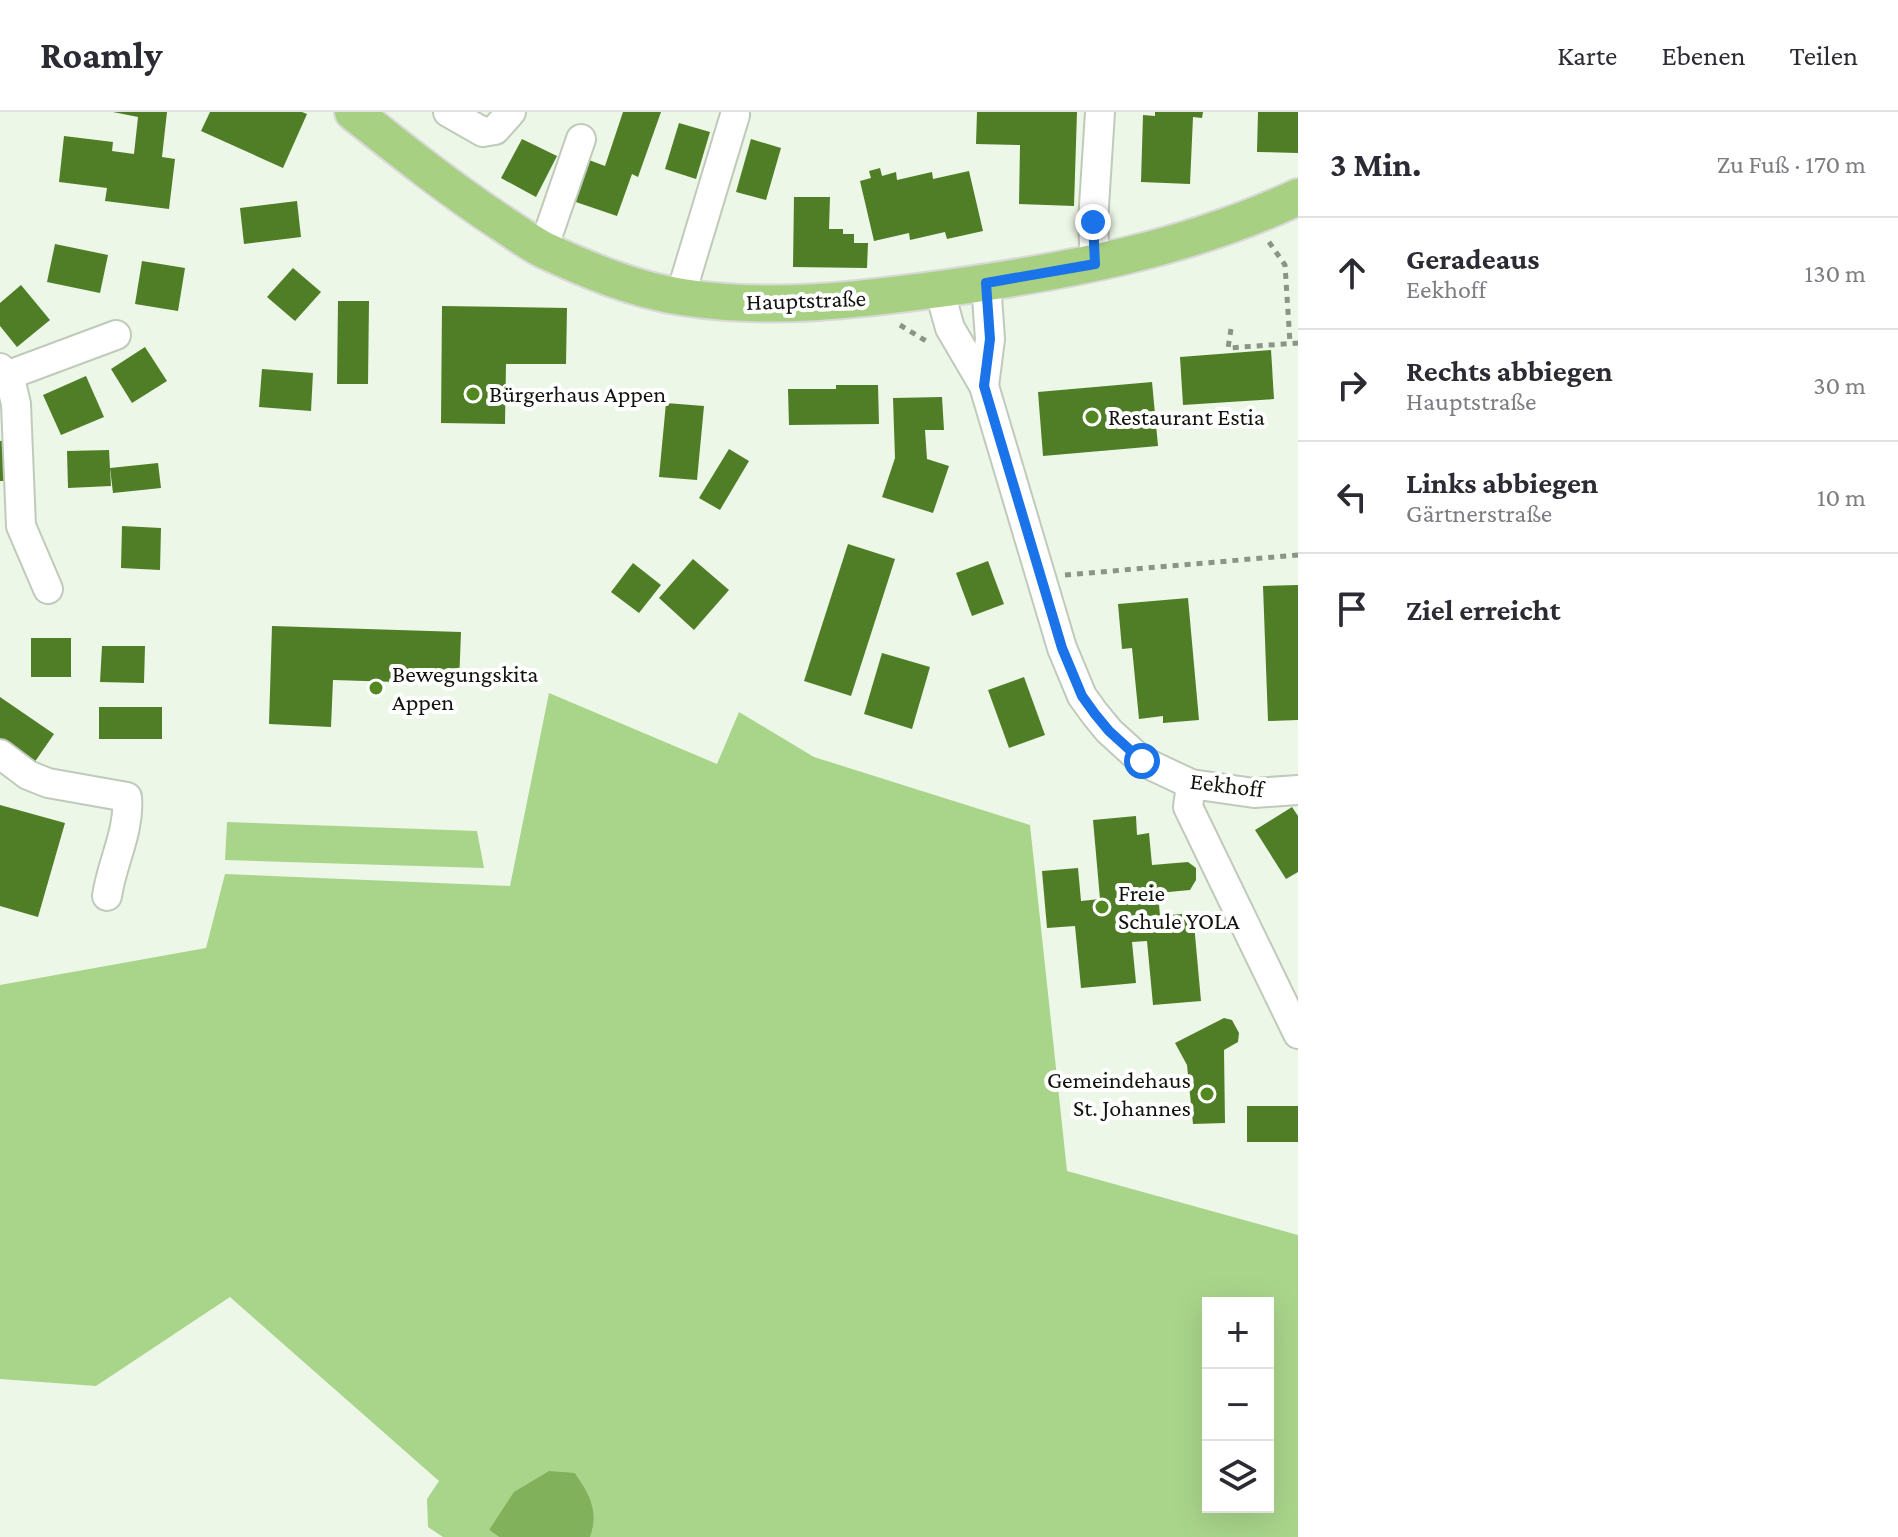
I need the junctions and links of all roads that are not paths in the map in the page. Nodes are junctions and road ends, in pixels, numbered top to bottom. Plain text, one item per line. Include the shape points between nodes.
1 (353, 112) edge
2 (448, 112) edge
3 (511, 112) edge
4 (1100, 112) edge
5 (735, 115) dead end
6 (581, 139) dead end
7 (1298, 197) edge
8 (543, 249) junction
9 (1095, 264) junction
10 (986, 283) junction
11 (939, 289) junction
12 (680, 297) junction
13 (116, 335) dead end
14 (3, 372) edge
15 (984, 386) junction
16 (48, 589) dead end
17 (0, 754) edge
18 (1191, 784) junction
19 (1298, 790) edge
20 (107, 896) dead end
21 (1298, 1034) edge

1 - 8 main road, Hauptstraße via 463,198
2 - 3 street via 483,132 495,130
4 - 9 street
5 - 12 street
6 - 8 street
7 - 9 main road, Hauptstraße via 1211,234
8 - 12 main road, Hauptstraße via 626,283
9 - 10 main road, Hauptstraße
10 - 11 main road, Hauptstraße
10 - 15 street, Eekhoff via 990,339
11 - 12 main road, Hauptstraße via 794,304
11 - 15 street, Eekhoff via 950,328
13 - 14 street
14 - 16 street via 17,414 21,526
15 - 18 street, Eekhoff via 1040,577 1082,696 1142,761
17 - 20 street via 48,783 127,797 128,813
18 - 19 street, Eekhoff via 1254,793
18 - 21 street via 1188,807

